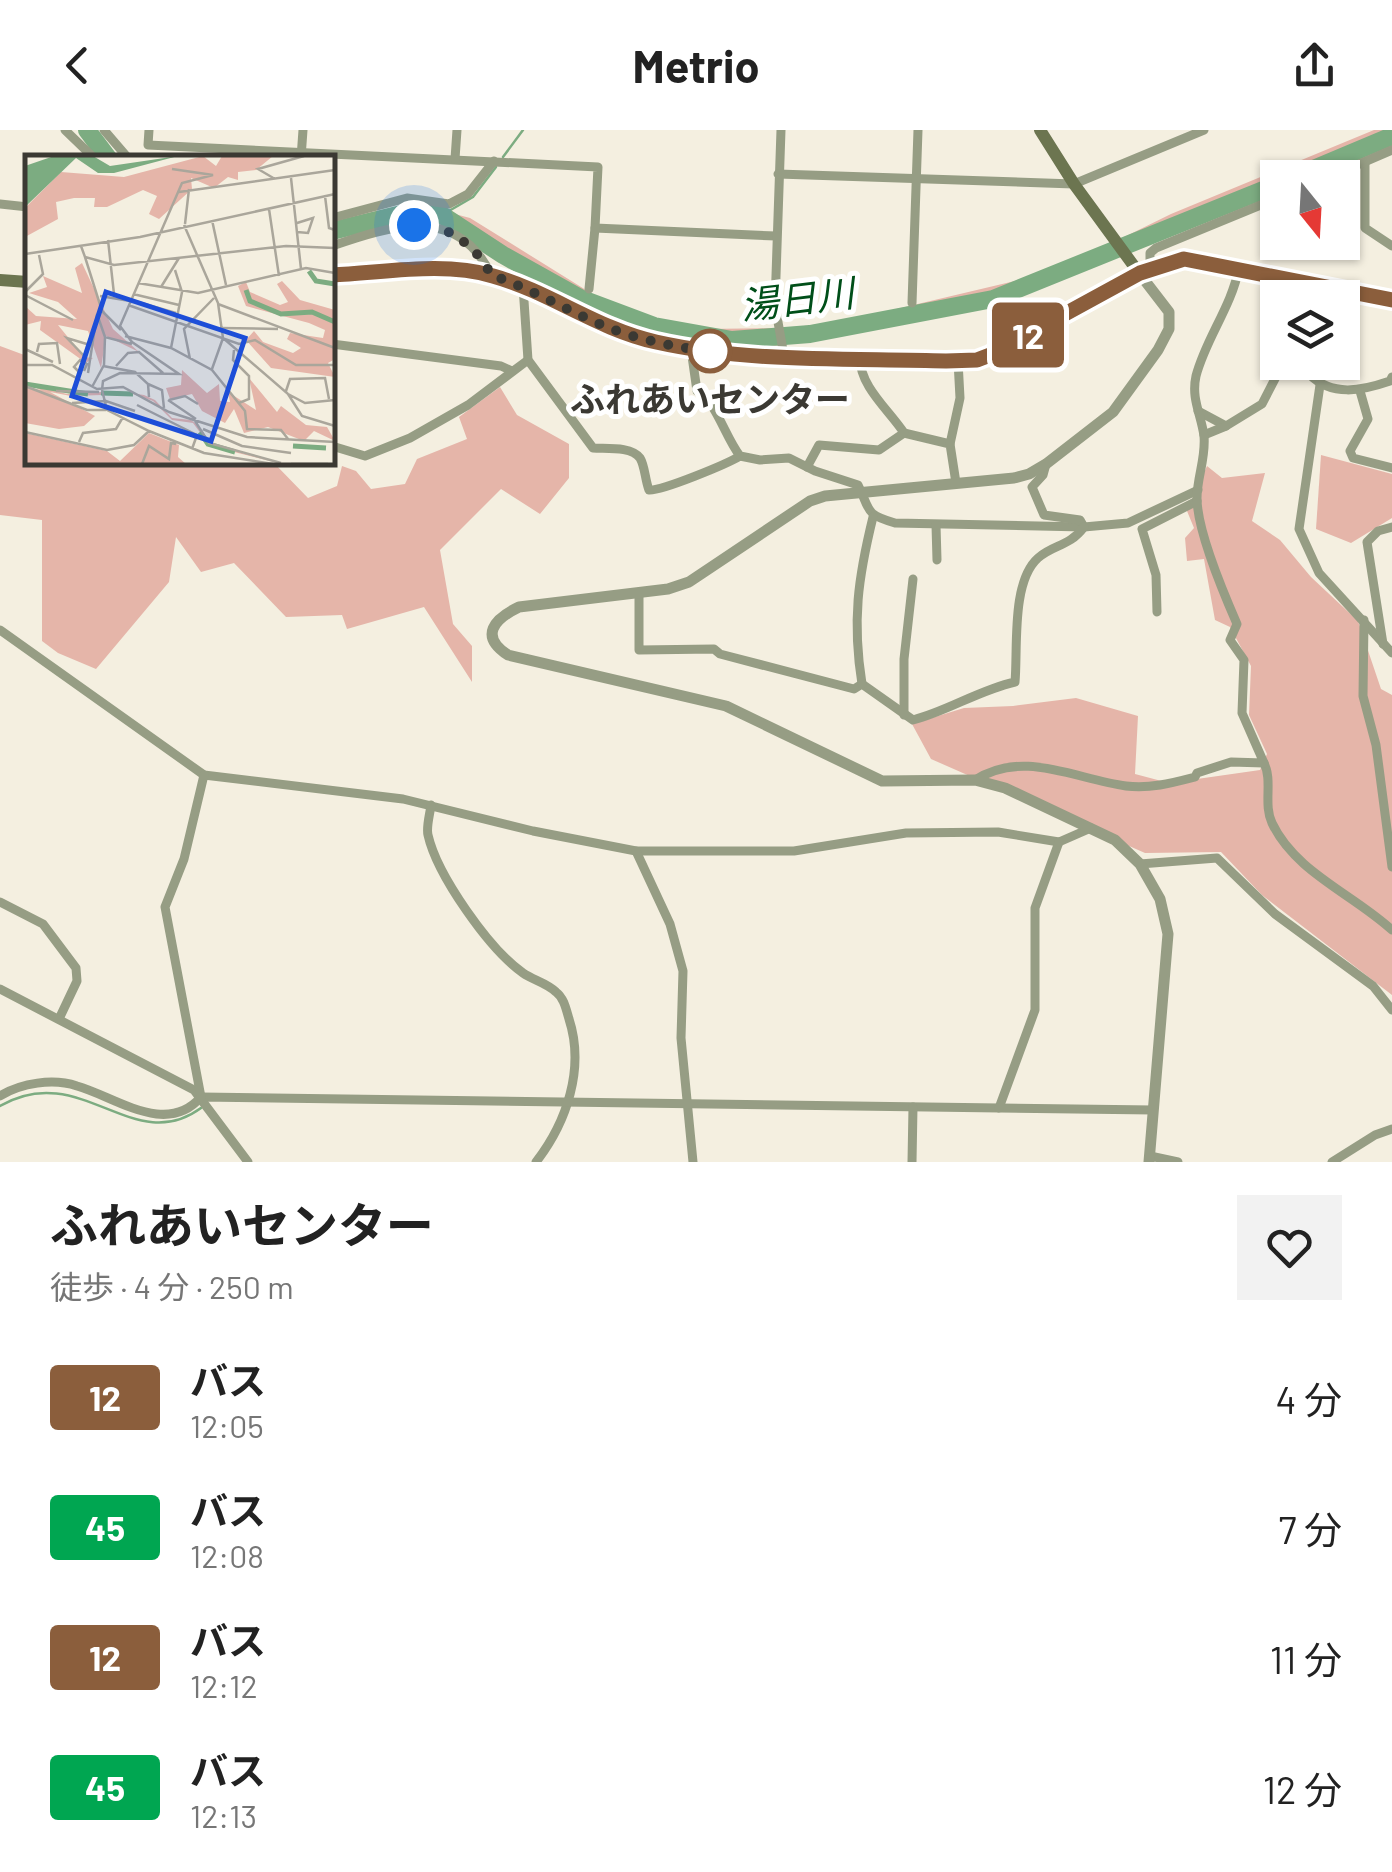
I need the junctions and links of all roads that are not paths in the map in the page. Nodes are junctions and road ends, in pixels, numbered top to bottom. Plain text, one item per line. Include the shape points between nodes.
1 (65, 130) edge
2 (104, 130) edge
3 (149, 130) edge
4 (303, 130) edge
5 (457, 130) edge
6 (781, 130) edge
7 (918, 130) edge
8 (1040, 130) edge
9 (1204, 130) edge
10 (1392, 150) edge
11 (301, 154) edge
12 (91, 155) edge
13 (125, 155) edge
14 (332, 155) edge
15 (335, 155) edge
16 (455, 159) junction
17 (498, 161) junction
18 (1364, 162) junction
19 (1360, 164) edge
20 (778, 174) junction
21 (915, 180) junction
22 (1074, 184) junction
23 (0, 204) edge
24 (1260, 205) edge
25 (25, 206) edge
26 (335, 217) edge
27 (595, 228) junction
28 (776, 236) junction
29 (335, 245) edge
30 (1392, 246) edge
31 (1239, 268) junction
32 (1145, 271) junction
33 (335, 275) edge
34 (491, 275) junction
35 (0, 280) edge
36 (25, 282) edge
37 (523, 286) junction
38 (588, 289) dead end
39 (1392, 300) edge
40 (912, 303) dead end
41 (335, 344) edge
42 (690, 349) junction
43 (783, 351) junction
44 (860, 358) junction
45 (528, 360) junction
46 (958, 361) junction
47 (512, 370) junction
48 (1392, 377) edge
49 (1320, 384) junction
50 (1360, 391) junction
51 (1197, 410) junction
52 (1226, 426) junction
53 (904, 433) junction
54 (1204, 435) junction
55 (950, 444) junction
56 (335, 447) edge
57 (740, 456) junction
58 (1046, 464) junction
59 (807, 467) junction
60 (1392, 468) edge
61 (956, 483) junction
62 (862, 492) junction
63 (1197, 495) junction
64 (873, 517) junction
65 (936, 525) junction
66 (1084, 527) junction
67 (1392, 527) edge
68 (938, 560) dead end
69 (913, 579) dead end
70 (640, 592) junction
71 (1156, 612) dead end
72 (1364, 620) junction
73 (0, 630) edge
74 (1388, 650) edge
75 (862, 684) junction
76 (904, 715) junction
77 (1264, 762) junction
78 (204, 775) junction
79 (975, 780) junction
80 (431, 805) junction
81 (1091, 828) junction
82 (1059, 842) junction
83 (636, 851) junction
84 (1140, 864) junction
85 (1392, 867) edge
86 (0, 902) edge
87 (1392, 930) edge
88 (0, 989) edge
89 (1392, 1010) edge
90 (59, 1019) junction
91 (0, 1096) edge
92 (201, 1096) junction
93 (568, 1103) junction
94 (688, 1105) junction
95 (913, 1107) junction
96 (999, 1108) junction
97 (1152, 1110) junction
98 (1392, 1129) edge
99 (1150, 1159) edge
100 (248, 1162) edge
101 (536, 1162) edge
102 (692, 1162) edge
103 (912, 1162) edge
104 (1178, 1162) edge
105 (1332, 1162) edge

1 - 12 street
2 - 13 street
3 - 11 street via 148,145
4 - 11 street
5 - 16 street
6 - 20 street
7 - 21 street
8 - 22 main road
9 - 22 street
10 - 18 street
11 - 14 street
15 - 16 street
16 - 17 street
17 - 26 street via 468,194 449,204 407,198
17 - 27 street via 598,167
18 - 19 street
18 - 30 street via 1366,228
20 - 21 street
20 - 28 street
21 - 22 street
21 - 40 street
22 - 32 main road via 1126,256
23 - 25 street
24 - 32 street via 1156,248
27 - 28 street
27 - 38 street
28 - 43 street via 775,304
29 - 34 street via 384,228 422,224 458,236
31 - 32 main road via 1184,259
31 - 39 main road
31 - 51 street via 1200,364
32 - 46 main road via 990,355
32 - 58 street via 1170,329 1112,412
33 - 34 main road
34 - 37 main road
35 - 36 main road
37 - 42 main road via 620,332
37 - 45 street
41 - 47 street
42 - 43 main road
42 - 57 street via 697,390 708,396
43 - 44 main road
44 - 46 main road
44 - 53 street via 866,384
45 - 47 street
45 - 57 street via 592,448 623,450 641,460 649,490 661,491
46 - 55 street via 960,398
47 - 56 street via 410,438 365,456
48 - 50 street
49 - 50 street
49 - 52 street via 1309,374 1277,374 1262,404
49 - 72 street via 1299,528 1319,573
50 - 60 street via 1368,420 1350,451 1353,458
51 - 52 street
51 - 54 street
52 - 54 street
53 - 55 street
53 - 59 street via 879,450 819,445
54 - 63 street
55 - 61 street
57 - 59 street via 789,458
58 - 61 street via 1014,478
58 - 66 street via 1032,487 1044,515 1080,520
59 - 62 street
61 - 62 street
62 - 64 street
62 - 70 street via 810,501 689,582
63 - 66 street via 1128,523
63 - 71 street via 1142,529 1156,575
63 - 77 street via 1236,624 1230,640 1244,660 1242,713
64 - 65 street
64 - 75 street via 854,616
65 - 66 street
65 - 68 street
66 - 76 street via 1029,571 1020,594 1015,682 935,714 912,720
67 - 74 street via 1368,542
69 - 76 street
70 - 75 street via 639,650 714,649 854,688
70 - 79 street via 519,608 502,615 492,639 508,656 726,706 882,781
72 - 74 street
72 - 85 street via 1362,696 1376,745
73 - 78 street
75 - 76 street
77 - 79 street via 1231,762 1156,786 1124,786 1041,765 987,772
77 - 87 street via 1270,820 1294,858
78 - 80 street
78 - 92 street via 184,859 164,907
79 - 81 street
80 - 83 street
80 - 93 street via 427,834 459,902 510,961 565,1004 577,1043
81 - 82 street
81 - 84 street
82 - 83 street via 998,832 906,833 794,851
82 - 96 street via 1035,908 1036,1010
83 - 94 street via 683,970
84 - 89 street via 1217,858 1275,914 1373,986
84 - 97 street via 1160,900 1168,934
86 - 90 street via 43,924 76,968 77,981
88 - 90 street
90 - 92 street
91 - 92 street via 32,1084 76,1085 125,1107 176,1114
92 - 93 street
92 - 100 street
93 - 94 street
93 - 101 street
94 - 95 street
94 - 102 street
95 - 96 street
95 - 103 street
96 - 97 street
97 - 99 street
98 - 105 street
99 - 104 street

